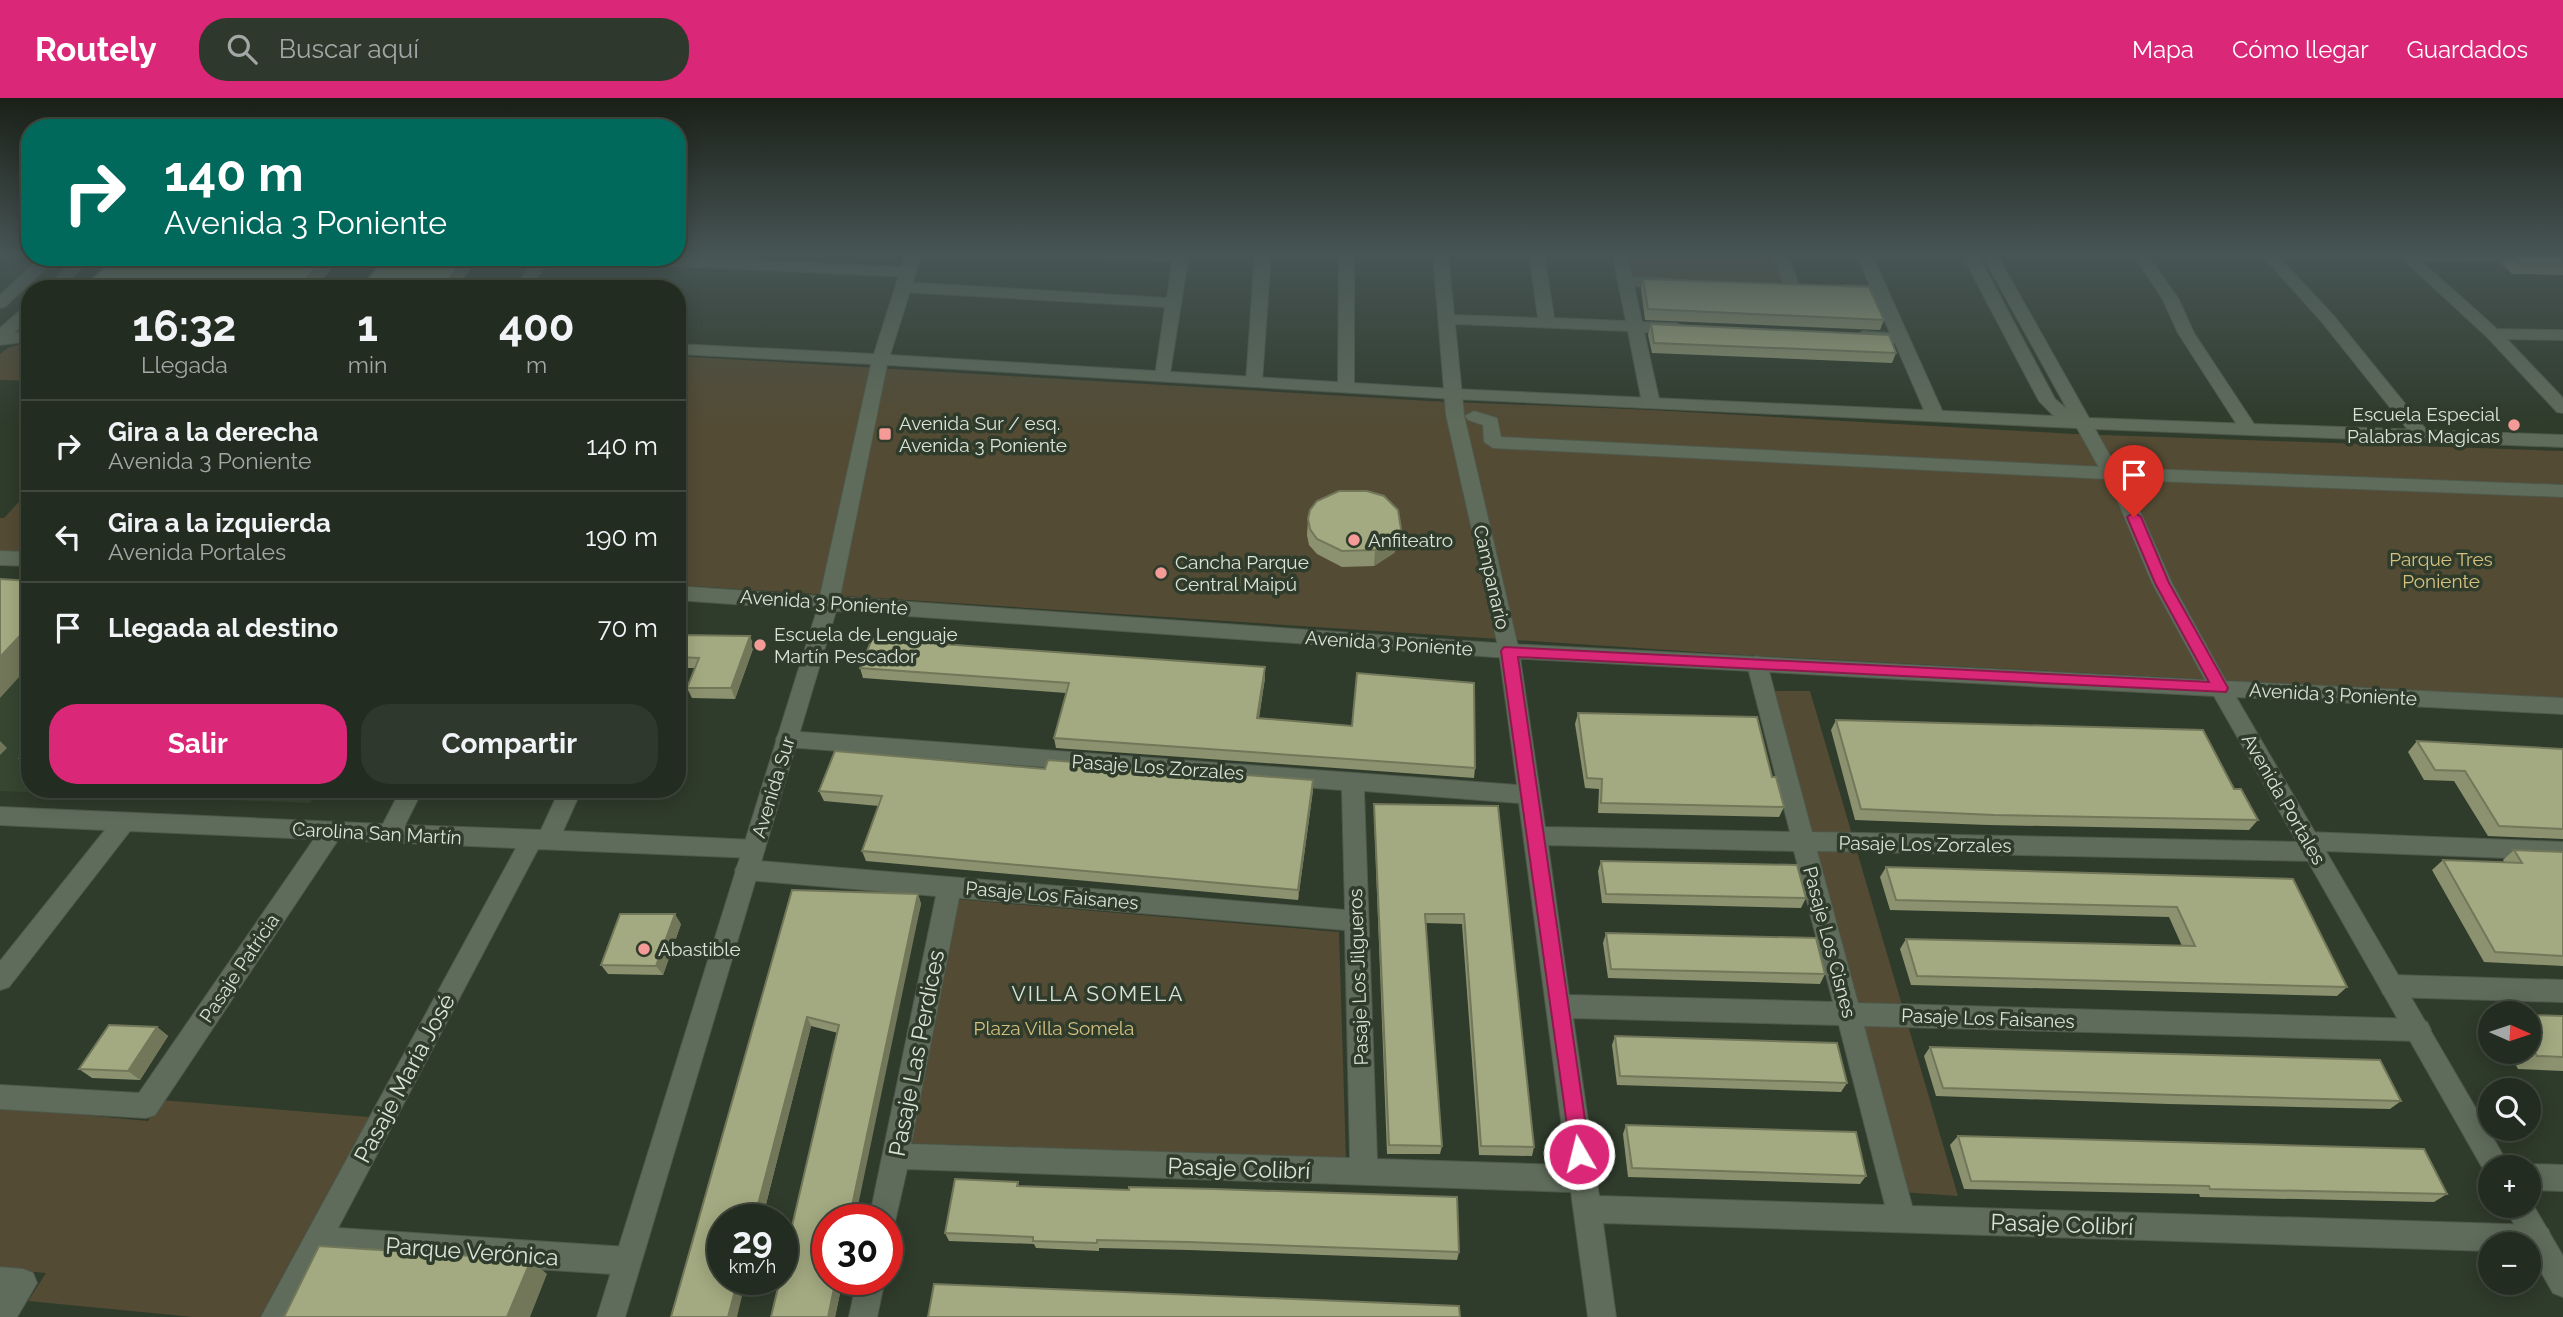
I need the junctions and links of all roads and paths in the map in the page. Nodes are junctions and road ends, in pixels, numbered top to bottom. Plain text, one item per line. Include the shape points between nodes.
1 (895, 310) edge
2 (1173, 310) edge
3 (1259, 310) edge
4 (1346, 310) edge
5 (1444, 310) edge
6 (1545, 310) edge
7 (1631, 310) edge
8 (1888, 310) edge
9 (1999, 310) edge
10 (2021, 310) edge
11 (2175, 310) edge
12 (2320, 310) edge
13 (2467, 310) edge
14 (21, 318) edge
15 (1445, 319) junction
16 (1547, 323) junction
17 (1635, 327) junction
18 (1688, 329) edge
19 (2493, 334) junction
20 (1848, 335) edge
21 (2563, 335) edge
22 (21, 337) edge
23 (0, 338) edge
24 (1901, 338) junction
25 (686, 349) edge
26 (880, 358) junction
27 (1163, 376) junction
28 (1254, 382) junction
29 (1346, 387) junction
30 (1452, 394) junction
31 (1651, 403) junction
32 (2563, 408) edge
33 (1474, 416) dead end
34 (1936, 417) junction
35 (2084, 424) junction
36 (2249, 430) junction
37 (2422, 436) junction
38 (2563, 441) edge
39 (2110, 473) junction
40 (2563, 491) edge
41 (0, 558) edge
42 (21, 559) edge
43 (686, 594) edge
44 (829, 602) junction
45 (1509, 651) junction
46 (1757, 664) junction
47 (2221, 688) junction
48 (2563, 706) edge
49 (788, 739) junction
50 (1353, 781) junction
51 (1529, 795) junction
52 (407, 798) edge
53 (566, 798) edge
54 (0, 816) edge
55 (125, 821) junction
56 (332, 831) junction
57 (389, 833) junction
58 (1535, 836) junction
59 (540, 840) junction
60 (1803, 842) junction
61 (2312, 847) junction
62 (2563, 850) edge
63 (750, 860) junction
64 (949, 887) junction
65 (1356, 920) junction
66 (0, 979) edge
67 (2392, 986) junction
68 (2563, 991) edge
69 (1558, 1006) junction
70 (1849, 1014) junction
71 (2418, 1030) junction
72 (0, 1097) edge
73 (2490, 1155) edge
74 (895, 1156) junction
75 (1364, 1172) junction
76 (2541, 1177) edge
77 (2563, 1178) edge
78 (1583, 1179) junction
79 (886, 1204) edge
80 (1587, 1209) junction
81 (1902, 1219) junction
82 (2478, 1238) edge
83 (316, 1241) junction
84 (2541, 1245) edge
85 (628, 1261) junction
86 (11, 1282) edge
87 (2563, 1283) edge
88 (868, 1295) edge
89 (0, 1317) edge
90 (275, 1317) edge
91 (611, 1317) edge
92 (863, 1317) edge
93 (1602, 1317) edge

1 - 26 street, Avenida Sur
2 - 27 street
3 - 28 street
4 - 29 street
5 - 15 street, Campanario
6 - 16 street
7 - 17 street
8 - 24 street
9 - 35 street via 2048,401
10 - 35 street, Avenida Portales
11 - 36 street
12 - 37 street
13 - 19 street
14 - 23 street
15 - 16 street
15 - 30 street, Campanario
16 - 17 street
17 - 18 street
17 - 31 street
19 - 21 street
19 - 32 street
20 - 24 street
22 - 23 street
24 - 34 street
25 - 26 street
26 - 27 street
26 - 44 street, Avenida Sur
27 - 28 street
28 - 29 street
29 - 30 street
30 - 31 street
30 - 45 street, Campanario
31 - 34 street
33 - 39 street via 1491,422 1493,442
34 - 35 street
35 - 36 street
35 - 39 street, Avenida Portales
36 - 37 street
37 - 38 street
39 - 40 street
39 - 47 street, Avenida Portales via 2166,591
41 - 42 street
43 - 44 street, Avenida 3 Poniente
44 - 45 street, Avenida 3 Poniente
44 - 49 street, Avenida Sur
45 - 46 street, Avenida 3 Poniente
45 - 51 street, Campanario
46 - 47 street, Avenida 3 Poniente
46 - 60 street, Pasaje Los Cisnes
47 - 48 street, Avenida 3 Poniente
47 - 61 street, Avenida Portales
49 - 50 street, Pasaje Los Zorzales
49 - 63 street, Avenida Sur
50 - 51 street, Pasaje Los Zorzales
50 - 65 street, Pasaje Los Jilgueros
51 - 58 street, Campanario
52 - 57 street
53 - 59 street, Pasaje María José
54 - 55 street, Carolina San Martín
55 - 56 street, Carolina San Martín
55 - 66 street
56 - 57 street, Carolina San Martín
56 - 72 street, Pasaje Patricia via 146,1106
57 - 59 street, Carolina San Martín
58 - 60 street, Pasaje Los Zorzales
58 - 69 street, Campanario
59 - 63 street, Carolina San Martín
59 - 83 street, Pasaje María José
60 - 61 street, Pasaje Los Zorzales
60 - 70 street, Pasaje Los Cisnes
61 - 62 street, Pasaje Los Zorzales
61 - 67 street, Avenida Portales
63 - 64 street, Pasaje Los Faisanes
63 - 85 street, Avenida Sur
64 - 65 street, Pasaje Los Faisanes
64 - 74 street, Pasaje Las Perdices
65 - 75 street, Pasaje Los Jilgueros
67 - 68 street
67 - 71 street, Avenida Portales
69 - 70 street, Pasaje Los Faisanes
69 - 78 street, Campanario
70 - 71 street, Pasaje Los Faisanes
70 - 81 street, Pasaje Los Cisnes
71 - 73 street, Avenida Portales
74 - 75 street, Pasaje Colibrí
74 - 79 street, Pasaje Las Perdices
75 - 78 street, Pasaje Colibrí
76 - 77 street
78 - 80 street, Campanario
80 - 81 street, Pasaje Colibrí
80 - 93 street, Campanario
81 - 82 street, Pasaje Colibrí
83 - 85 street, Parque Verónica
83 - 90 street, Pasaje María José
84 - 87 street
85 - 91 street, Avenida Sur
86 - 89 street
88 - 92 street

